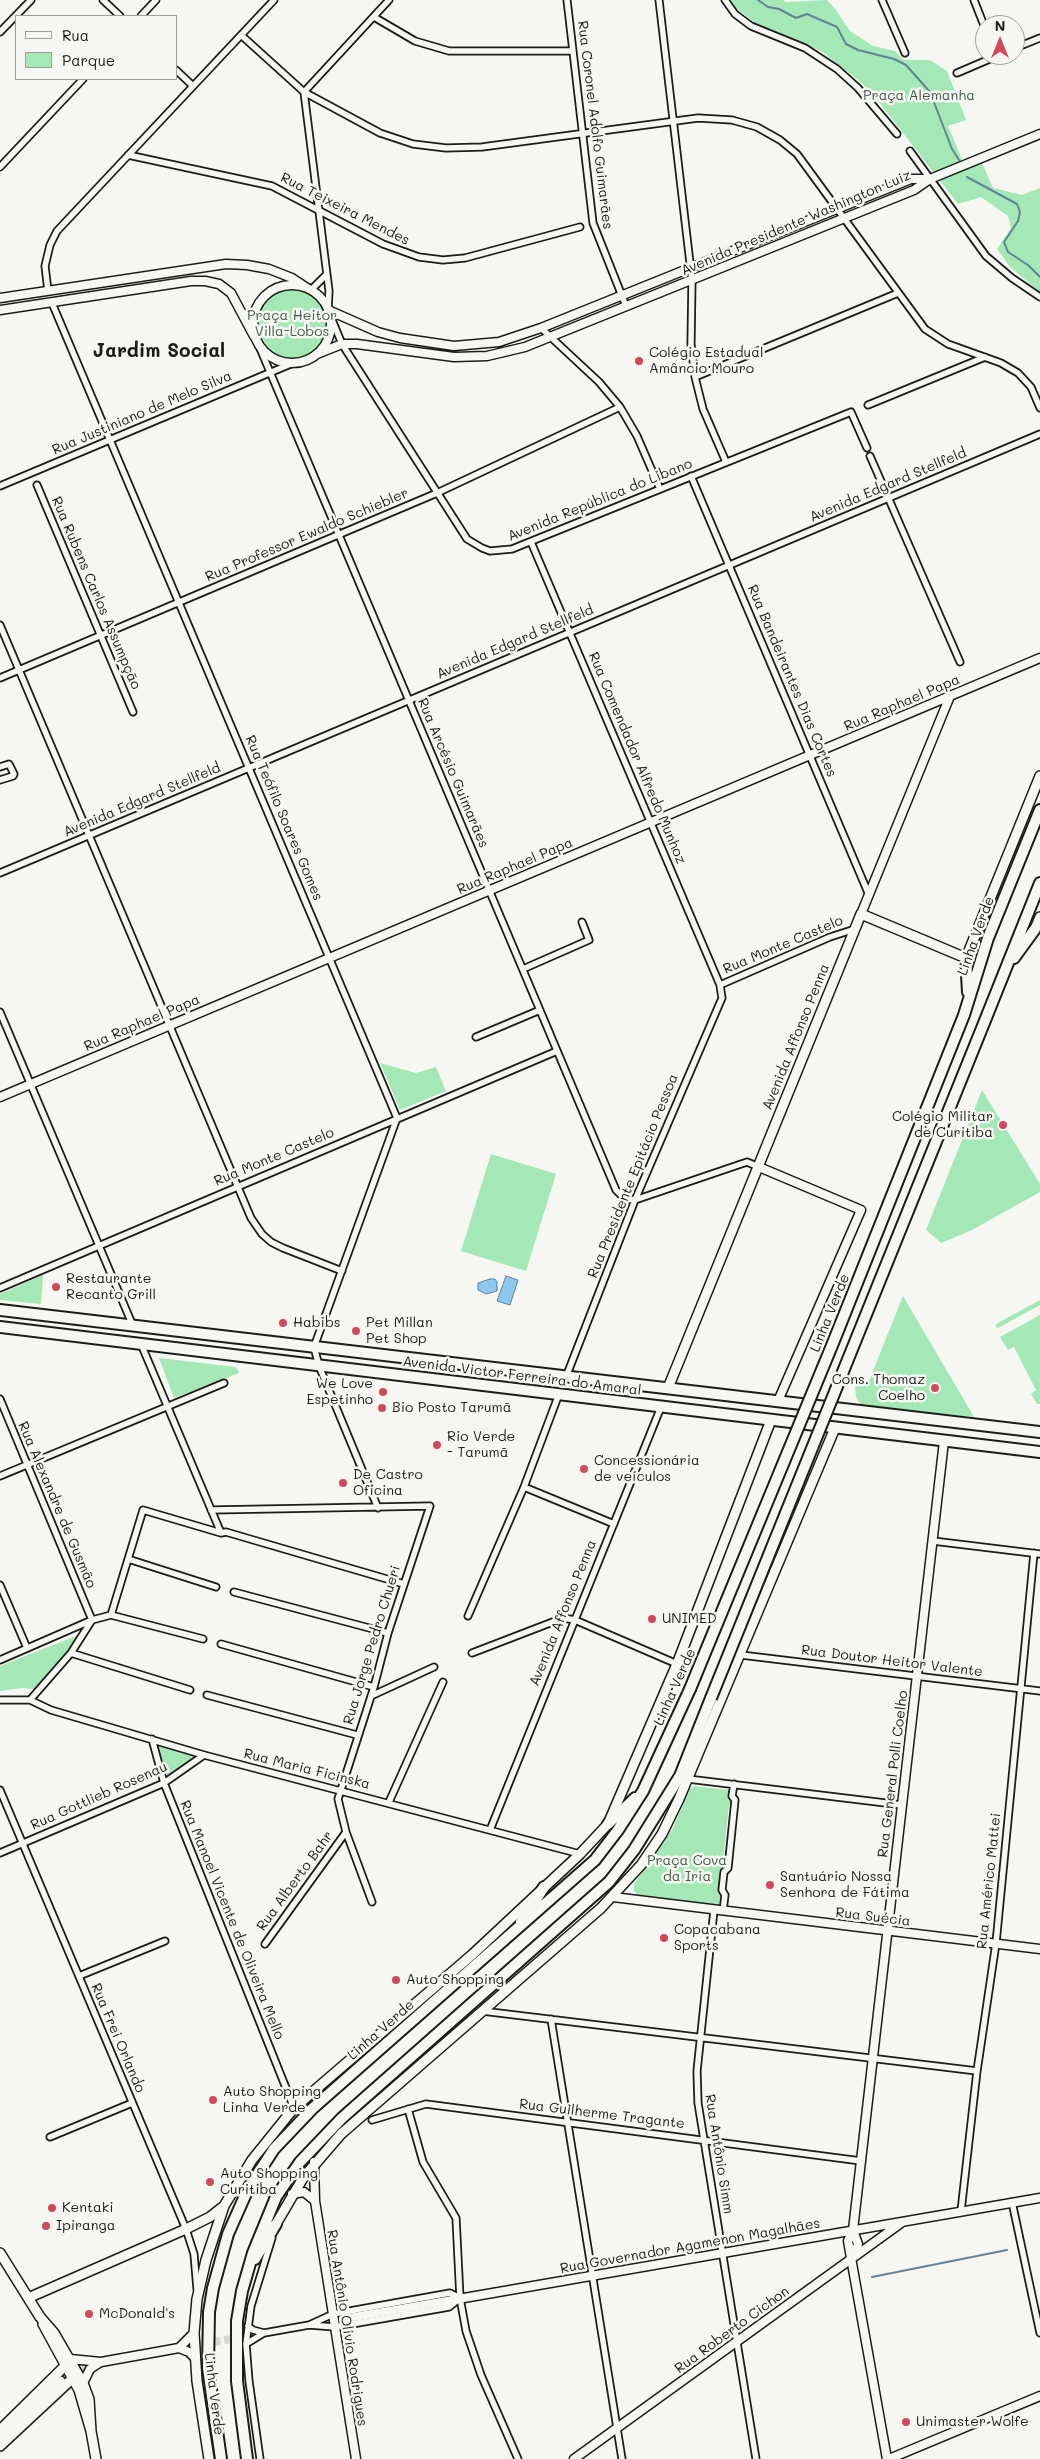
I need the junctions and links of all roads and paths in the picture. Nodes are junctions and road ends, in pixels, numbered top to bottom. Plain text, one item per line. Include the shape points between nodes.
1 (31, 0) edge
2 (103, 0) edge
3 (156, 0) edge
4 (274, 0) edge
5 (390, 0) edge
6 (566, 0) edge
7 (659, 0) edge
8 (725, 0) edge
9 (882, 0) edge
10 (974, 0) edge
11 (16, 15) edge
12 (119, 15) edge
13 (142, 15) edge
14 (980, 15) edge
15 (15, 17) edge
16 (374, 17) junction
17 (0, 32) edge
18 (241, 35) junction
19 (1040, 38) edge
20 (1025, 44) edge
21 (573, 51) junction
22 (905, 53) dead end
23 (975, 65) edge
24 (178, 72) edge
25 (957, 73) dead end
26 (82, 80) edge
27 (193, 86) junction
28 (304, 92) junction
29 (673, 120) junction
30 (582, 133) junction
31 (897, 134) dead end
32 (1040, 134) edge
33 (910, 151) dead end
34 (128, 155) junction
35 (0, 167) edge
36 (930, 179) junction
37 (318, 209) junction
38 (837, 209) junction
39 (844, 218) junction
40 (580, 227) dead end
41 (691, 267) junction
42 (326, 275) junction
43 (692, 280) junction
44 (309, 289) junction
45 (48, 291) junction
46 (898, 293) junction
47 (622, 296) junction
48 (1040, 297) edge
49 (0, 298) edge
50 (52, 303) junction
51 (626, 306) junction
52 (0, 310) edge
53 (328, 310) junction
54 (541, 328) junction
55 (254, 336) junction
56 (551, 337) junction
57 (342, 344) junction
58 (259, 346) junction
59 (317, 354) junction
60 (985, 357) junction
61 (293, 363) junction
62 (270, 373) junction
63 (694, 377) junction
64 (868, 405) dead end
65 (620, 407) junction
66 (1040, 408) edge
67 (1040, 434) edge
68 (110, 440) junction
69 (867, 448) dead end
70 (870, 456) dead end
71 (726, 462) junction
72 (691, 476) junction
73 (37, 485) dead end
74 (0, 486) edge
75 (660, 489) junction
76 (436, 493) junction
77 (889, 498) junction
78 (339, 535) junction
79 (531, 542) junction
80 (729, 566) junction
81 (179, 602) junction
82 (0, 625) edge
83 (570, 633) junction
84 (101, 636) junction
85 (1040, 658) edge
86 (960, 662) dead end
87 (19, 670) junction
88 (0, 678) edge
89 (950, 696) junction
90 (409, 701) junction
91 (133, 712) dead end
92 (809, 756) junction
93 (0, 767) edge
94 (249, 768) junction
95 (1040, 776) edge
96 (0, 780) edge
97 (1040, 810) edge
98 (651, 822) junction
99 (89, 836) junction
100 (0, 873) edge
101 (1040, 883) edge
102 (489, 890) junction
103 (869, 895) junction
104 (861, 914) junction
105 (1040, 917) edge
106 (582, 922) dead end
107 (1035, 928) joint
108 (855, 929) junction
109 (330, 958) junction
110 (966, 958) junction
111 (523, 969) junction
112 (1005, 970) junction
113 (720, 985) junction
114 (969, 998) junction
115 (540, 1010) junction
116 (0, 1012) edge
117 (170, 1025) junction
118 (476, 1038) dead end
119 (557, 1051) junction
120 (31, 1084) junction
121 (0, 1097) edge
122 (397, 1118) junction
123 (759, 1166) junction
124 (238, 1186) junction
125 (635, 1200) junction
126 (99, 1244) junction
127 (342, 1271) junction
128 (0, 1288) edge
129 (0, 1310) edge
130 (134, 1326) junction
131 (0, 1327) edge
132 (141, 1344) junction
133 (314, 1347) junction
134 (319, 1366) junction
135 (566, 1377) junction
136 (224, 1384) dead end
137 (668, 1388) junction
138 (559, 1394) junction
139 (0, 1400) edge
140 (778, 1401) junction
141 (168, 1406) junction
142 (661, 1406) junction
143 (771, 1420) junction
144 (835, 1428) junction
145 (1040, 1432) edge
146 (944, 1441) junction
147 (1040, 1452) edge
148 (27, 1464) junction
149 (0, 1476) edge
150 (524, 1487) junction
151 (378, 1508) junction
152 (211, 1510) junction
153 (614, 1524) junction
154 (222, 1533) junction
155 (933, 1541) junction
156 (1037, 1553) edge
157 (128, 1559) junction
158 (404, 1584) junction
159 (0, 1585) edge
160 (216, 1587) dead end
161 (234, 1592) dead end
162 (111, 1614) junction
163 (468, 1616) dead end
164 (92, 1620) junction
165 (575, 1620) junction
166 (388, 1633) junction
167 (203, 1639) dead end
168 (221, 1644) dead end
169 (26, 1648) junction
170 (71, 1653) junction
171 (472, 1654) dead end
172 (741, 1655) junction
173 (0, 1660) edge
174 (677, 1664) junction
175 (434, 1667) dead end
176 (917, 1677) junction
177 (443, 1682) dead end
178 (374, 1687) junction
179 (1021, 1688) junction
180 (190, 1690) dead end
181 (1040, 1691) edge
182 (207, 1695) dead end
183 (370, 1696) junction
184 (0, 1700) edge
185 (30, 1700) junction
186 (357, 1735) junction
187 (152, 1739) junction
188 (204, 1755) junction
189 (688, 1779) junction
190 (164, 1783) junction
191 (734, 1784) junction
192 (0, 1790) edge
193 (341, 1791) junction
194 (643, 1791) junction
195 (389, 1802) junction
196 (902, 1805) junction
197 (608, 1824) junction
198 (490, 1830) junction
199 (346, 1832) junction
200 (22, 1843) junction
201 (0, 1853) edge
202 (580, 1854) junction
203 (544, 1887) junction
204 (613, 1897) junction
205 (372, 1902) dead end
206 (714, 1910) junction
207 (723, 1911) junction
208 (887, 1932) junction
209 (514, 1933) junction
210 (165, 1941) dead end
211 (996, 1943) junction
212 (264, 1944) dead end
213 (1040, 1949) edge
214 (79, 1976) junction
215 (482, 2011) junction
216 (551, 2019) junction
217 (701, 2037) junction
218 (873, 2058) junction
219 (977, 2071) junction
220 (132, 2103) junction
221 (294, 2108) junction
222 (408, 2109) junction
223 (372, 2120) dead end
224 (568, 2122) junction
225 (50, 2137) dead end
226 (704, 2140) junction
227 (861, 2161) junction
228 (314, 2162) junction
229 (292, 2194) junction
230 (1040, 2198) edge
231 (315, 2201) junction
232 (1012, 2202) junction
233 (224, 2206) junction
234 (961, 2211) junction
235 (904, 2220) junction
236 (276, 2224) junction
237 (186, 2229) junction
238 (853, 2230) junction
239 (0, 2253) edge
240 (722, 2253) junction
241 (853, 2257) junction
242 (246, 2275) junction
243 (592, 2276) junction
244 (28, 2298) junction
245 (460, 2298) junction
246 (197, 2299) junction
247 (332, 2314) junction
248 (343, 2319) tunnel mouth
249 (309, 2325) junction
250 (248, 2326) junction
251 (335, 2327) junction
252 (194, 2333) junction
253 (1040, 2333) edge
254 (264, 2334) junction
255 (737, 2341) junction
256 (246, 2344) junction
257 (179, 2348) junction
258 (195, 2358) junction
259 (68, 2362) junction
260 (101, 2362) junction
261 (73, 2378) junction
262 (61, 2381) tunnel mouth
263 (83, 2383) junction
264 (1040, 2396) edge
265 (617, 2428) junction
266 (0, 2430) edge
267 (91, 2431) junction
268 (0, 2439) edge
269 (0, 2446) edge
270 (96, 2459) edge
271 (209, 2459) edge
272 (221, 2459) edge
273 (247, 2459) edge
274 (260, 2459) edge
275 (356, 2459) edge
276 (518, 2459) edge
277 (574, 2459) edge
278 (622, 2459) edge
279 (756, 2459) edge
280 (888, 2459) edge

1 - 11 street
2 - 12 street
3 - 13 street
4 - 18 street
5 - 16 street
6 - 21 street, Rua Coronel Adolfo Guimarães
7 - 29 street
8 - 31 street via 735,14 751,26 805,48 837,69 858,88
9 - 22 street
10 - 14 street
15 - 17 street
16 - 21 street via 415,41 449,51
16 - 28 street
18 - 27 street
18 - 28 street
19 - 20 street
21 - 30 street, Rua Coronel Adolfo Guimarães
23 - 25 street
24 - 27 street
26 - 35 street
27 - 34 street
28 - 30 street via 380,133 429,147 467,148
28 - 37 street
29 - 30 street
29 - 38 street via 718,118 745,123 770,134 797,154
29 - 41 street
30 - 47 street, Rua Coronel Adolfo Guimarães via 595,230
32 - 36 street
33 - 36 street
34 - 37 street, Rua Teixeira Mendes via 259,182
34 - 45 street via 57,231 45,266
36 - 38 street, Avenida Presidente Washington Luiz via 911,179
36 - 39 street, Avenida Presidente Washington Luiz via 914,190
36 - 48 street via 986,256
37 - 40 street, Rua Teixeira Mendes via 396,250 431,259 476,256
37 - 42 street
38 - 39 street
38 - 41 street, Avenida Presidente Washington Luiz
39 - 43 street, Avenida Presidente Washington Luiz
39 - 46 street
41 - 43 street
41 - 47 street, Avenida Presidente Washington Luiz
42 - 44 street
42 - 53 street via 330,291
43 - 51 street, Avenida Presidente Washington Luiz
43 - 63 street
44 - 45 street via 269,269 226,264
44 - 53 street
44 - 55 street via 282,287 265,296 255,311
45 - 49 street
45 - 50 street
46 - 60 street via 932,335 956,348
46 - 63 street
47 - 51 street, Rua Coronel Adolfo Guimarães
47 - 54 street, Avenida Presidente Washington Luiz
50 - 52 street
50 - 55 street via 190,281 212,282 231,292
50 - 68 street, Rua Teófilo Soares Gomes
51 - 56 street, Avenida Presidente Washington Luiz
53 - 54 street, Avenida Presidente Washington Luiz via 389,335 444,345 490,344
53 - 57 street, Avenida República do Líbano
53 - 59 street via 330,334
54 - 56 street
55 - 58 street
56 - 57 street, Avenida Presidente Washington Luiz via 500,354 464,358 374,345
56 - 65 street via 599,382
57 - 59 street, Avenida Presidente Washington Luiz
57 - 76 street, Avenida República do Líbano
58 - 61 street via 274,358
58 - 62 street, Rua Arcésio Guimarães
59 - 61 street via 306,361
60 - 64 street
60 - 66 street via 1018,373 1031,388
61 - 62 street, Rua Justiniano de Melo Silva
62 - 68 street, Rua Justiniano de Melo Silva
62 - 78 street, Rua Arcésio Guimarães
63 - 71 street
65 - 75 street via 637,436
65 - 76 street, Rua Professor Ewaldo Schiebler
67 - 77 street, Avenida Edgard Stellfeld
68 - 74 street, Rua Justiniano de Melo Silva
68 - 81 street, Rua Teófilo Soares Gomes
69 - 71 street, Avenida República do Líbano via 851,412
70 - 77 street
71 - 72 street, Avenida República do Líbano
72 - 75 street, Avenida República do Líbano
72 - 80 street, Rua Bandeirantes Dias Cortes
73 - 84 street, Rua Rubens Carlos Assumpção
75 - 79 street, Avenida República do Líbano
76 - 78 street, Rua Professor Ewaldo Schiebler
76 - 79 street, Avenida República do Líbano via 461,532 482,548 506,551
77 - 80 street, Avenida Edgard Stellfeld
77 - 86 street
78 - 81 street, Rua Professor Ewaldo Schiebler
78 - 90 street, Rua Arcésio Guimarães
79 - 83 street, Rua Comendador Alfredo Munhoz
80 - 83 street, Avenida Edgard Stellfeld
80 - 92 street, Rua Bandeirantes Dias Cortes
81 - 84 street, Rua Professor Ewaldo Schiebler
81 - 94 street, Rua Teófilo Soares Gomes
82 - 87 street
83 - 90 street, Avenida Edgard Stellfeld
83 - 98 street, Rua Comendador Alfredo Munhoz
84 - 87 street, Rua Professor Ewaldo Schiebler
84 - 91 street, Rua Rubens Carlos Assumpção
85 - 89 street, Rua Raphael Papa
87 - 88 street, Rua Professor Ewaldo Schiebler
87 - 99 street
89 - 92 street, Rua Raphael Papa
89 - 103 street, Avenida Affonso Penna
90 - 94 street, Avenida Edgard Stellfeld
90 - 102 street, Rua Arcésio Guimarães
92 - 98 street, Rua Raphael Papa
92 - 103 street, Rua Bandeirantes Dias Cortes
93 - 96 street via 9,764 14,774
94 - 99 street, Avenida Edgard Stellfeld
94 - 109 street, Rua Teófilo Soares Gomes
95 - 110 main road, Linha Verde
97 - 114 highway, Linha Verde via 988,938
98 - 102 street, Rua Raphael Papa
98 - 113 street, Rua Comendador Alfredo Munhoz
99 - 100 street, Avenida Edgard Stellfeld
99 - 117 street
101 - 112 highway, Linha Verde
102 - 109 street, Rua Raphael Papa
102 - 111 street, Rua Arcésio Guimarães
103 - 104 street, Avenida Affonso Penna
104 - 108 main road, Avenida Affonso Penna
104 - 110 main road
105 - 107 main road
106 - 111 street via 589,940
107 - 112 highway
108 - 113 street, Rua Monte Castelo
108 - 123 main road, Avenida Affonso Penna
109 - 117 street, Rua Raphael Papa
109 - 122 street, Rua Teófilo Soares Gomes
110 - 114 highway
111 - 115 street, Rua Arcésio Guimarães
112 - 242 highway, Linha Verde, bridge via 680,1776 634,1850 595,1896 312,2147 276,2198 259,2234
113 - 125 street, Rua Presidente Epitácio Pessoa via 722,998
114 - 194 highway, Linha Verde, bridge via 834,1343 690,1689
115 - 118 street
115 - 119 street, Rua Arcésio Guimarães
116 - 120 street
117 - 120 street, Rua Raphael Papa
117 - 124 street
119 - 122 street, Rua Monte Castelo
119 - 125 street, Rua Arcésio Guimarães via 616,1190 624,1198
120 - 121 street, Rua Raphael Papa
120 - 126 street
122 - 124 street, Rua Monte Castelo
122 - 127 street
123 - 125 street via 747,1162
123 - 137 main road, Avenida Affonso Penna
123 - 140 street, Linha Verde via 860,1210
124 - 126 street, Rua Monte Castelo
124 - 127 street via 256,1227 271,1242
125 - 135 street, Rua Presidente Epitácio Pessoa
126 - 128 street, Rua Monte Castelo
126 - 130 street
127 - 133 street
129 - 130 highway, Avenida Victor Ferreira do Amaral
130 - 133 highway, Avenida Victor Ferreira do Amaral
131 - 132 highway, Avenida Victor Ferreira do Amaral
132 - 134 highway, Avenida Victor Ferreira do Amaral
132 - 141 street
133 - 134 street
133 - 135 highway, Avenida Victor Ferreira do Amaral
134 - 138 highway, Avenida Victor Ferreira do Amaral
134 - 151 street
135 - 137 highway, Avenida Victor Ferreira do Amaral
136 - 141 street
137 - 140 highway, Avenida Victor Ferreira do Amaral
138 - 142 highway, Avenida Victor Ferreira do Amaral
138 - 150 street
139 - 148 street, Rua Alexandre de Gusmão
140 - 145 highway, Avenida Victor Ferreira do Amaral
141 - 148 street
141 - 152 street
142 - 143 highway, Avenida Victor Ferreira do Amaral
142 - 153 street, Avenida Affonso Penna
143 - 144 highway, Avenida Victor Ferreira do Amaral
143 - 174 main road, Linha Verde
144 - 146 highway, Avenida Victor Ferreira do Amaral
144 - 172 main road
146 - 147 highway, Avenida Victor Ferreira do Amaral
146 - 155 street, Rua General Polli Coelho
148 - 149 street
148 - 164 street, Rua Alexandre de Gusmão
150 - 153 street
150 - 163 street
151 - 152 street
151 - 158 street, Rua Jorge Pedro Chueri via 430,1506
152 - 154 street
153 - 165 street, Avenida Affonso Penna
154 - 157 street via 143,1510
154 - 158 street
155 - 156 street
155 - 176 street, Rua General Polli Coelho
156 - 179 street, Rua Américo Mattei
157 - 160 street
157 - 162 street
158 - 166 street, Rua Jorge Pedro Chueri
159 - 169 street
161 - 166 street
162 - 164 street
162 - 167 street
164 - 169 street
164 - 170 street
165 - 171 street via 555,1620
165 - 174 street
165 - 198 street, Avenida Affonso Penna
166 - 178 street, Rua Jorge Pedro Chueri
168 - 178 street
169 - 173 street
170 - 180 street
170 - 185 street
172 - 176 street, Rua Doutor Heitor Valente
172 - 189 main road
174 - 197 main road, Linha Verde
175 - 183 street
176 - 179 street, Rua Doutor Heitor Valente
176 - 196 street, Rua General Polli Coelho
177 - 195 street
178 - 183 street, Rua Jorge Pedro Chueri
179 - 181 street, Rua Doutor Heitor Valente
179 - 211 street, Rua Américo Mattei
182 - 186 street
183 - 186 street, Rua Jorge Pedro Chueri
184 - 185 street
185 - 187 street, Rua Maria Ficinska via 51,1710
186 - 193 street, Rua Jorge Pedro Chueri
187 - 188 street, Rua Maria Ficinska
187 - 190 street, Rua Manoel Vicente de Oliveira Mello
188 - 190 street, Rua Gottlieb Rosenau
188 - 193 street, Rua Maria Ficinska
189 - 191 street
189 - 204 main road via 652,1850
190 - 200 street, Rua Gottlieb Rosenau
190 - 221 street, Rua Manoel Vicente de Oliveira Mello
191 - 196 street
191 - 207 street via 732,1796 736,1800 728,1868 724,1872
192 - 200 street, Rua Frei Orlando
193 - 195 street, Rua Maria Ficinska
193 - 199 street, Rua Jorge Pedro Chueri via 338,1806
194 - 197 highway
194 - 209 highway, Linha Verde via 595,1860
195 - 198 street, Rua Maria Ficinska
196 - 208 street, Rua General Polli Coelho
197 - 202 main road, Linha Verde
198 - 202 street, Rua Maria Ficinska
199 - 205 street, Rua Jorge Pedro Chueri
199 - 212 street, Rua Alberto Bahr
200 - 201 street, Rua Gottlieb Rosenau
200 - 214 street, Rua Frei Orlando
202 - 203 main road, Linha Verde
203 - 209 highway
203 - 221 main road, Linha Verde via 409,2011
204 - 206 street, Rua Suécia
204 - 215 main road
206 - 207 street, Rua Suécia
206 - 217 street, Rua Antônio Simm
207 - 208 street, Rua Suécia
208 - 211 street, Rua Suécia
208 - 218 street, Rua General Polli Coelho
209 - 272 highway, Linha Verde via 313,2108 274,2149 248,2188 228,2234 209,2319 208,2368
210 - 214 street
211 - 213 street, Rua Suécia
211 - 219 street, Rua Américo Mattei
214 - 220 street, Rua Frei Orlando
215 - 216 street
215 - 228 main road via 360,2117
216 - 217 street
216 - 224 street
217 - 218 street
217 - 226 street, Rua Antônio Simm via 697,2087
218 - 219 street
218 - 227 street, Rua General Polli Coelho
219 - 234 street, Rua Américo Mattei
220 - 225 street
220 - 237 street, Rua Frei Orlando
221 - 233 main road, Linha Verde via 252,2160
222 - 223 street, Rua Guilherme Tragante
222 - 224 street, Rua Guilherme Tragante via 420,2104 436,2105
222 - 245 street via 423,2162 456,2218
224 - 226 street, Rua Guilherme Tragante
224 - 243 street
226 - 227 street, Rua Guilherme Tragante
226 - 240 street, Rua Antônio Simm
227 - 238 street, Rua General Polli Coelho
228 - 229 main road
228 - 231 street, Rua Antônio Olívio Rodrigues
229 - 231 street via 304,2192
229 - 236 main road
230 - 232 street, Rua Governador Agamenon Magalhães
231 - 247 street, Rua Antônio Olívio Rodrigues
232 - 234 street, Rua Governador Agamenon Magalhães
232 - 253 street
233 - 237 main road
233 - 246 main road, Linha Verde via 211,2241
234 - 235 street, Rua Governador Agamenon Magalhães
235 - 238 street, Rua Governador Agamenon Magalhães
235 - 241 street, Rua Roberto Cichon
236 - 242 highway
236 - 250 street via 253,2298
237 - 244 main road
237 - 246 street, Rua Frei Orlando via 194,2254
238 - 240 street, Rua Governador Agamenon Magalhães
238 - 241 street, Rua General Polli Coelho via 858,2244
239 - 244 main road
240 - 243 street, Rua Governador Agamenon Magalhães
240 - 255 street, Rua Antônio Simm
241 - 255 street, Rua Roberto Cichon
241 - 280 street, Rua General Polli Coelho
242 - 273 highway, Linha Verde via 239,2305 236,2349 238,2401
243 - 245 street, Rua Governador Agamenon Magalhães
243 - 265 street
244 - 259 main road via 48,2337
245 - 247 street via 450,2293
245 - 248 street, Rua Governador Agamenon Magalhães
245 - 251 street via 449,2307
245 - 276 street via 476,2364
246 - 252 main road, Linha Verde
247 - 249 street
247 - 251 street, Rua Antônio Olívio Rodrigues
249 - 251 street
249 - 254 street
250 - 254 street
250 - 256 street
251 - 275 street, Rua Antônio Olívio Rodrigues
252 - 257 street
252 - 258 main road, Linha Verde
254 - 256 street
255 - 265 street, Rua Roberto Cichon
255 - 279 street, Rua Antônio Simm
256 - 274 street
257 - 258 street
257 - 260 street
258 - 271 main road, Linha Verde
259 - 260 street
259 - 261 main road
259 - 263 main road
259 - 266 main road
260 - 263 street via 90,2369
261 - 267 main road
261 - 269 main road
262 - 268 street
263 - 267 main road via 89,2399
264 - 280 street
265 - 277 street, Rua Roberto Cichon
265 - 278 street
267 - 270 main road

